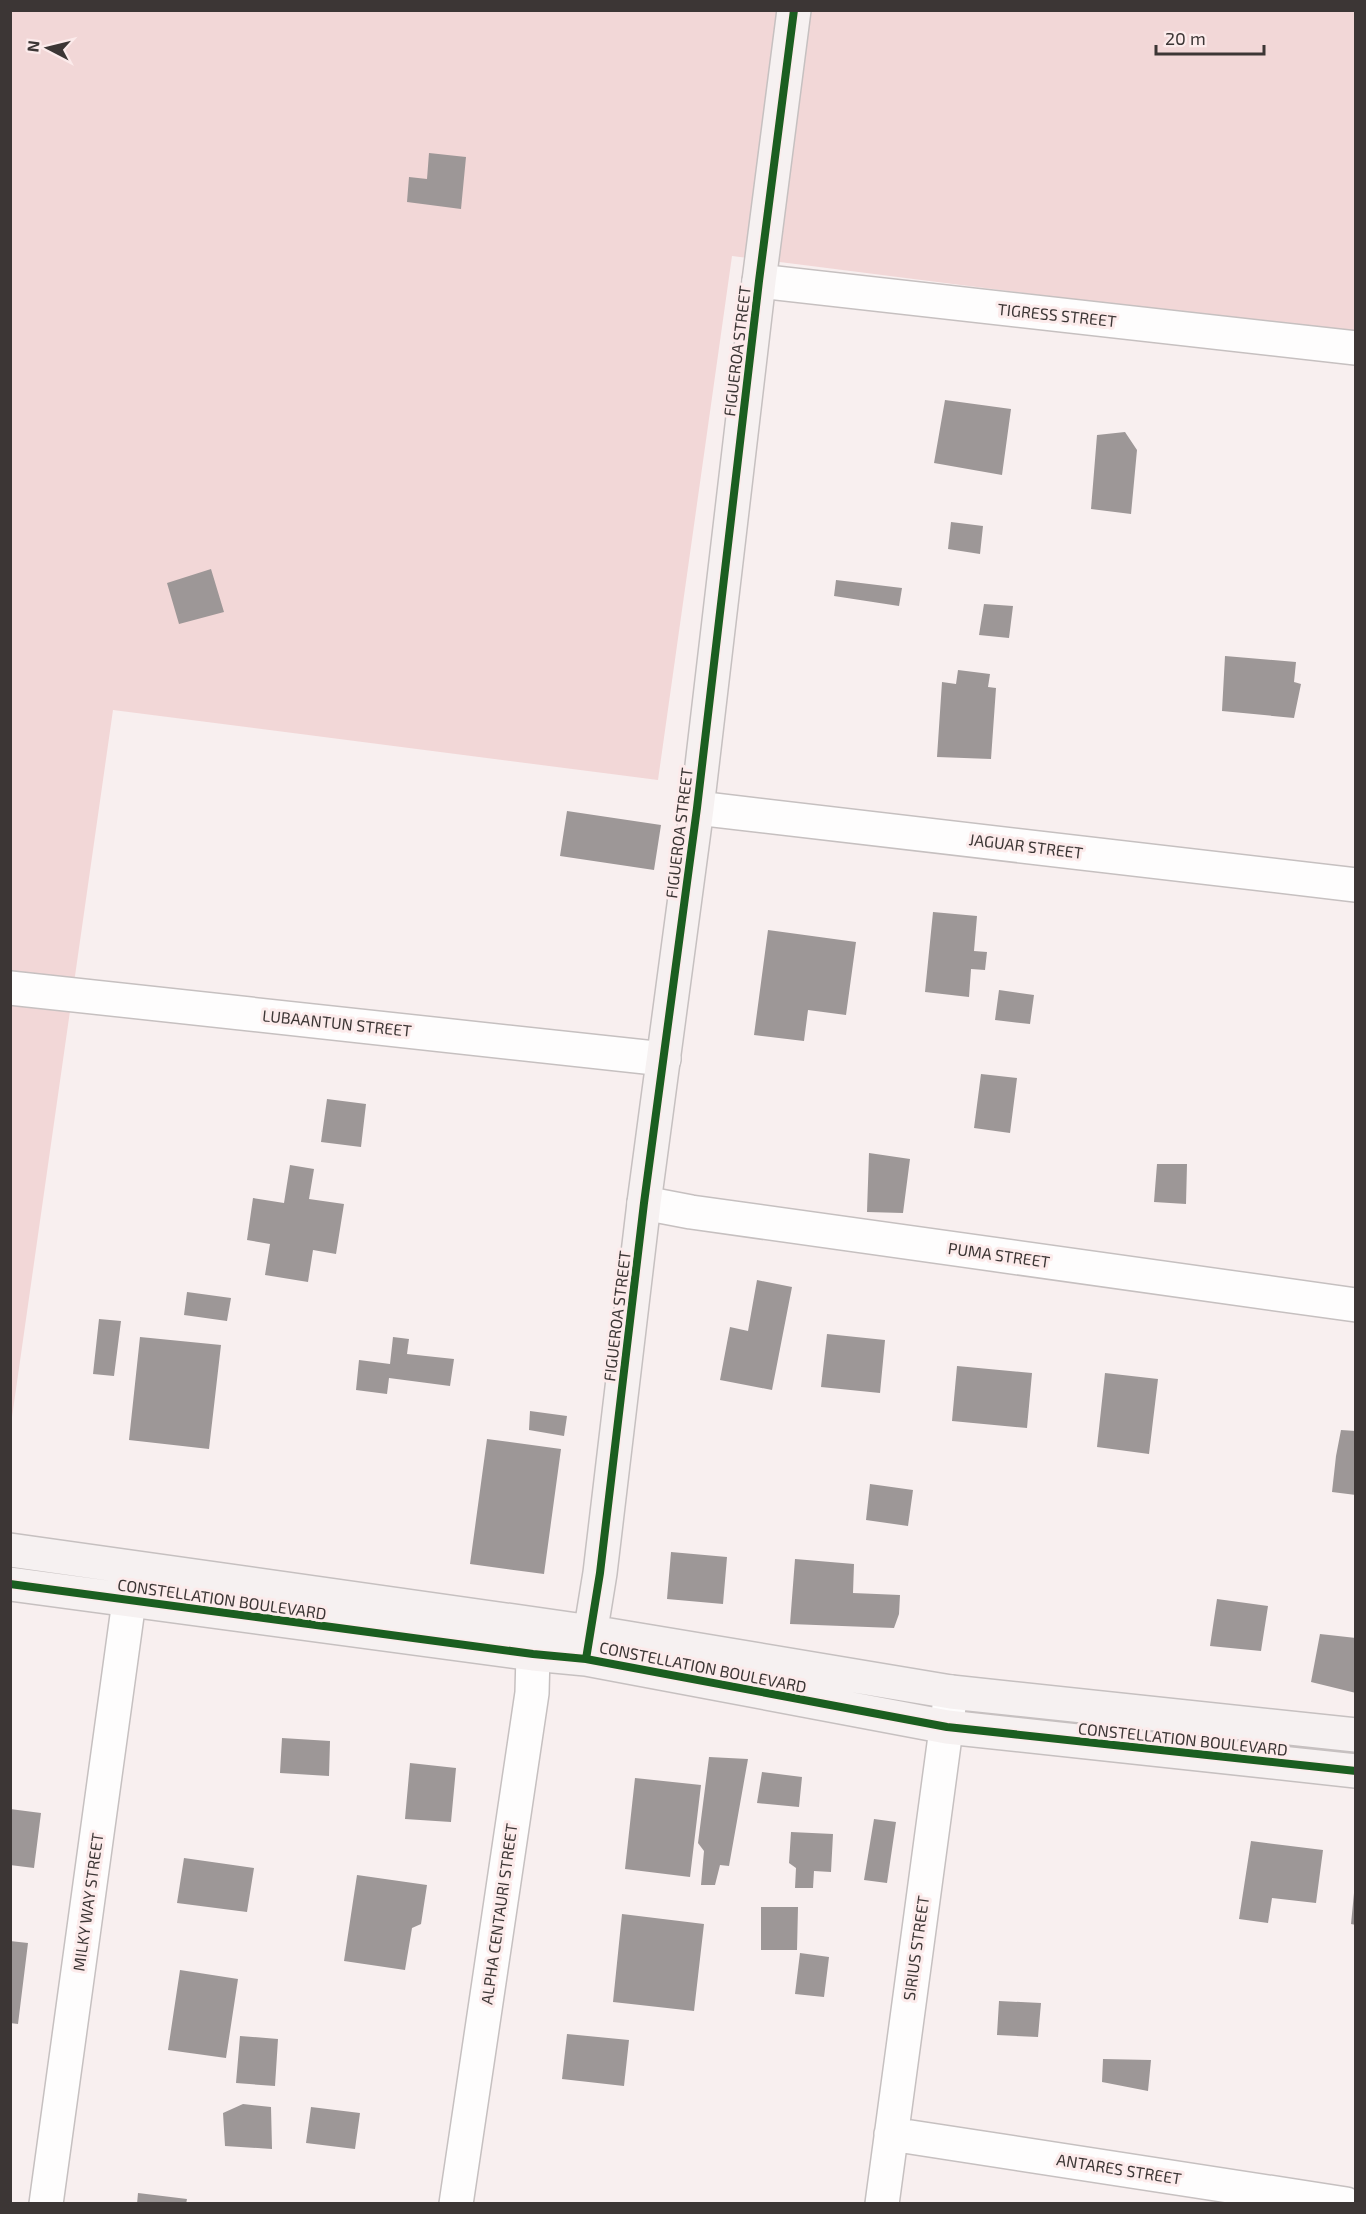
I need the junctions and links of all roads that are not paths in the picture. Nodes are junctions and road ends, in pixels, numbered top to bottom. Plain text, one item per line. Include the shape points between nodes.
1 (794, 10) edge
2 (759, 281) junction
3 (1356, 348) edge
4 (696, 808) junction
5 (1356, 885) edge
6 (10, 988) edge
7 (664, 1059) junction
8 (644, 1203) junction
9 (1356, 1305) edge
10 (10, 1550) edge
11 (10, 1584) edge
12 (129, 1601) junction
13 (536, 1640) junction
14 (588, 1645) junction
15 (951, 1692) junction
16 (947, 1727) junction
17 (1356, 1736) edge
18 (1356, 1771) edge
19 (891, 2134) junction
20 (46, 2204) edge
21 (456, 2204) edge
22 (882, 2204) edge
23 (1346, 2204) edge

1 - 2 street, FIGUEROA STREET
2 - 3 street, TIGRESS STREET
2 - 4 street, FIGUEROA STREET
4 - 5 street, JAGUAR STREET
4 - 7 street, FIGUEROA STREET
6 - 7 street, LUBAANTUN STREET
7 - 8 street, FIGUEROA STREET
8 - 9 street, PUMA STREET
8 - 14 street, FIGUEROA STREET
10 - 13 street, CONSTELLATION BOULEVARD
11 - 12 street, CONSTELLATION BOULEVARD
12 - 13 street, CONSTELLATION BOULEVARD
12 - 20 street, MILKY WAY STREET
13 - 14 street, CONSTELLATION BOULEVARD
13 - 21 street, ALPHA CENTAURI STREET via 532,1692
14 - 15 street, CONSTELLATION BOULEVARD
14 - 16 street, CONSTELLATION BOULEVARD
15 - 16 street, SIRIUS STREET
15 - 17 street, CONSTELLATION BOULEVARD
16 - 18 street, CONSTELLATION BOULEVARD
16 - 19 street, SIRIUS STREET
19 - 22 street, SIRIUS STREET
19 - 23 street, ANTARES STREET

